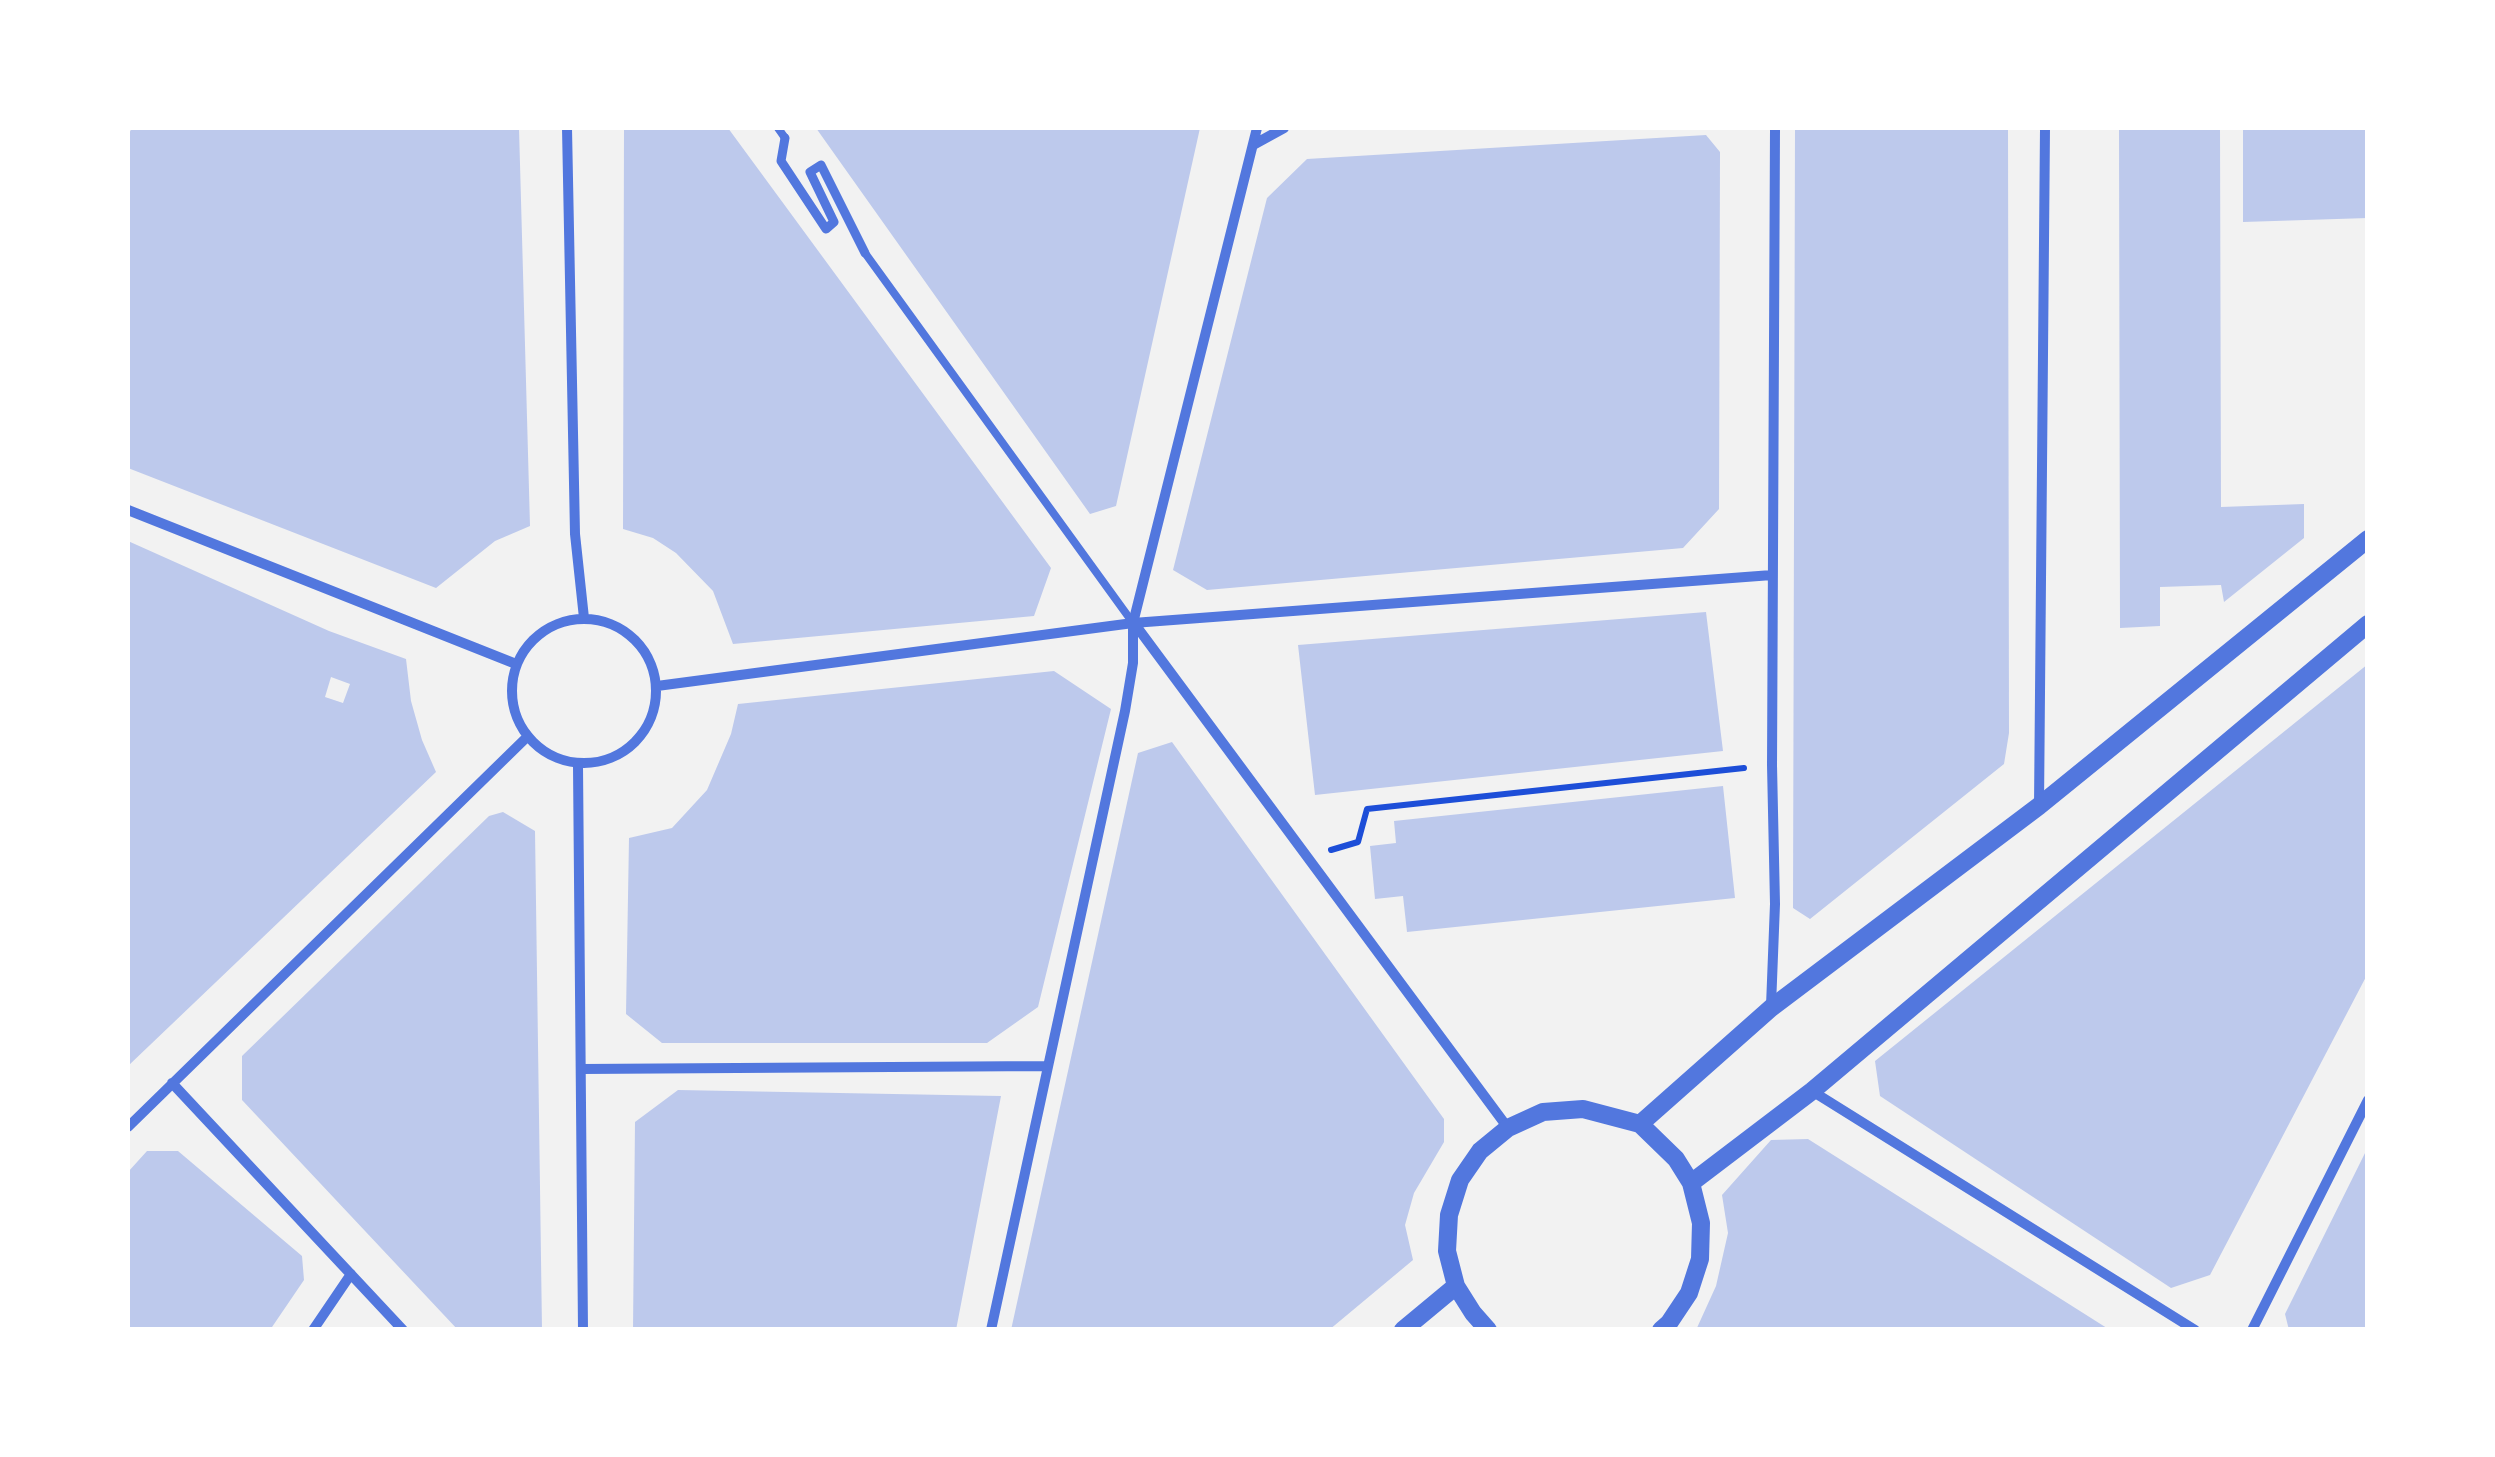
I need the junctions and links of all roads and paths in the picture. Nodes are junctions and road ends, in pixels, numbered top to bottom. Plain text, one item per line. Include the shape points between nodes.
1 (567, 128) edge
2 (778, 128) edge
3 (1257, 128) edge
4 (1284, 128) edge
5 (1775, 128) edge
6 (2045, 128) edge
7 (785, 138) joint
8 (1253, 145) junction
9 (865, 252) joint
10 (128, 510) edge
11 (2368, 539) edge
12 (1772, 575) junction
13 (584, 618) junction
14 (1133, 622) junction
15 (2368, 624) edge
16 (516, 664) junction
17 (657, 686) junction
18 (527, 737) junction
19 (1772, 765) junction
20 (578, 766) junction
21 (2039, 806) junction
22 (1306, 857) junction
23 (1771, 1008) junction
24 (1046, 1066) junction
25 (582, 1069) junction
26 (172, 1083) junction
27 (1812, 1091) junction
28 (2368, 1100) edge
29 (1640, 1124) junction
30 (128, 1127) edge
31 (1508, 1128) junction
32 (1691, 1183) junction
33 (351, 1274) junction
34 (1456, 1286) junction
35 (313, 1330) edge
36 (402, 1330) edge
37 (583, 1330) edge
38 (991, 1330) edge
39 (1404, 1330) edge
40 (1488, 1330) edge
41 (1661, 1330) edge
42 (2195, 1330) edge
43 (2252, 1330) edge

1 - 13 street via 575,534
2 - 7 lane
3 - 8 street
4 - 8 street
5 - 12 street
6 - 21 street
7 - 9 street via 781,161 826,229 834,222 810,172 821,164
8 - 14 street
9 - 14 lane
10 - 16 street
11 - 21 street
12 - 14 street
12 - 19 street
13 - 16 street via 543,631
13 - 17 street via 611,623 634,638
14 - 17 street
14 - 22 street
14 - 24 street via 1125,710
15 - 27 street
16 - 18 street via 512,689
17 - 20 street via 654,714 641,738 620,755
18 - 20 street
18 - 26 street
19 - 22 path via 1366,808 1358,842
19 - 23 street
20 - 25 street
21 - 23 street
22 - 31 street
23 - 29 street
24 - 25 street
24 - 38 street
25 - 37 street
26 - 30 street
26 - 33 street
27 - 32 street
27 - 42 street
28 - 43 street
29 - 31 street via 1583,1109 1543,1112
29 - 32 street
31 - 34 street via 1460,1180 1448,1233
32 - 41 street via 1701,1223 1700,1259 1689,1293
33 - 35 street
33 - 36 street
34 - 39 street
34 - 40 street

